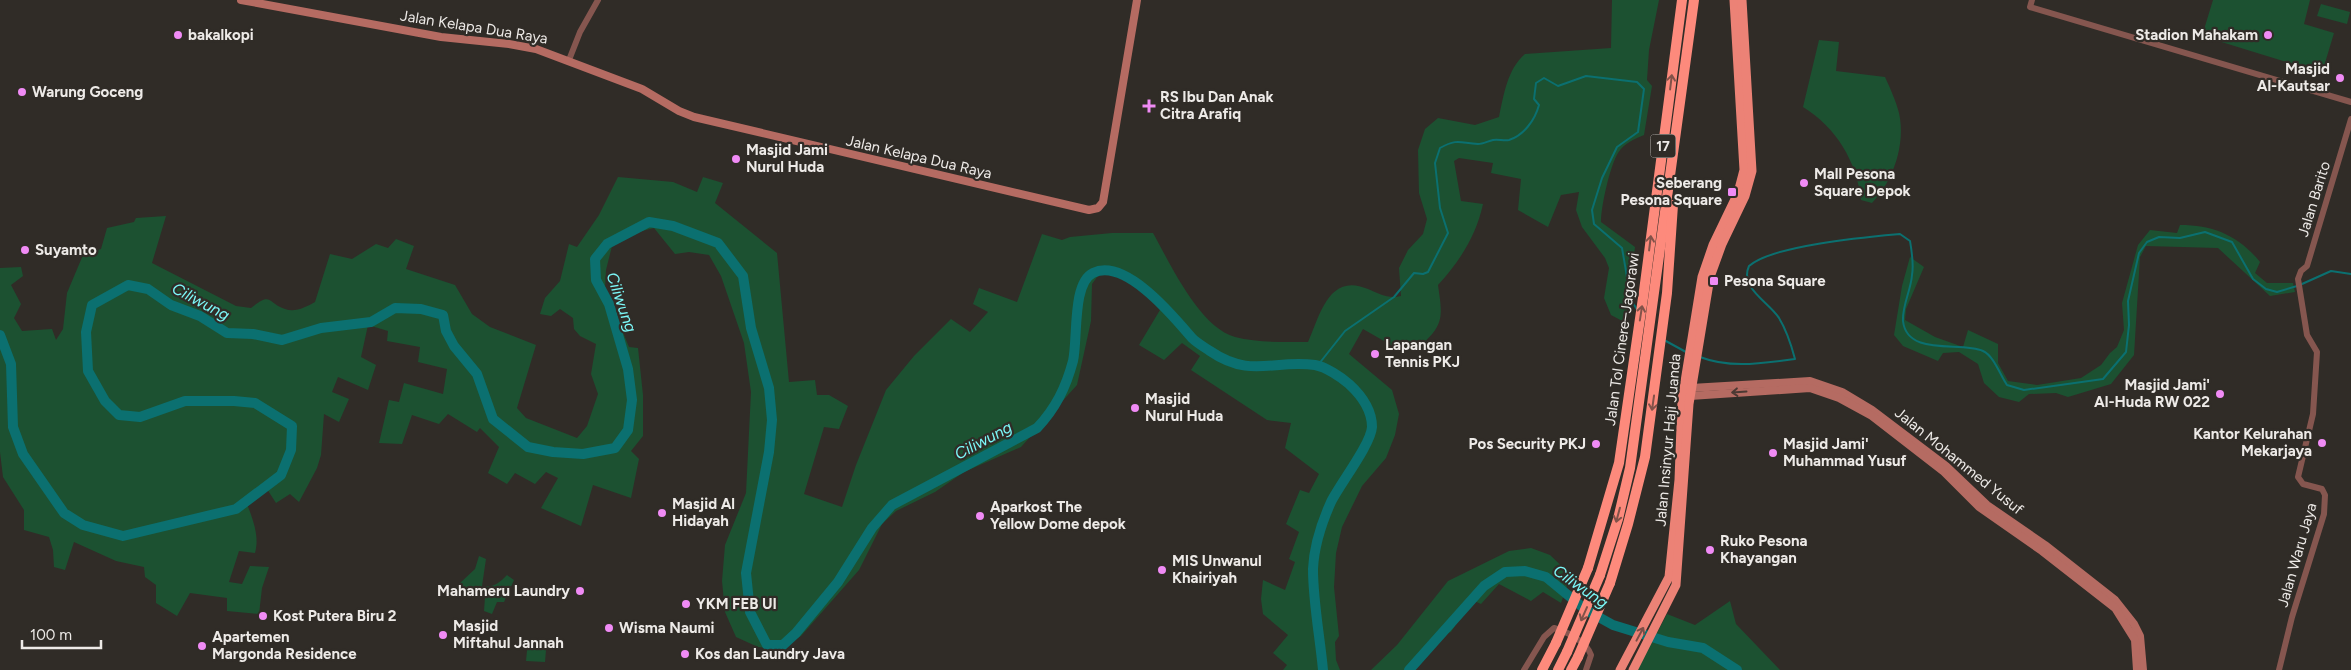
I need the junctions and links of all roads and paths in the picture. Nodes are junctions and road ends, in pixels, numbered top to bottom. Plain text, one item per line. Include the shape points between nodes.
1 (241, 0) edge
2 (598, 0) edge
3 (1137, 0) edge
4 (1682, 0) edge
5 (1694, 0) edge
6 (1734, 0) edge
7 (1742, 0) edge
8 (2031, 4) edge
9 (569, 60) junction
10 (2351, 102) edge
11 (2351, 119) edge
12 (1675, 137) junction
13 (2298, 286) joint
14 (1697, 330) junction
15 (1689, 374) junction
16 (1691, 392) junction
17 (1524, 670) edge
18 (1540, 670) edge
19 (1558, 670) edge
20 (1571, 670) edge
21 (1586, 670) edge
22 (1620, 670) edge
23 (1633, 670) edge
24 (2137, 670) edge
25 (2143, 670) edge
26 (2279, 670) edge

1 - 9 main road, Jalan Kelapa Dua Raya via 448,38 518,45
2 - 9 street
3 - 9 main road, Jalan Kelapa Dua Raya via 1103,202 1092,210 694,117 642,89
18 -> 4 highway, Jalan Tol Cinere–Jagorawi / 17, bridge via 1555,645 1588,568 1619,463
5 - 12 highway, Jalan Tol Cinere–Jagorawi / 17
6 - 14 highway, Jalan Insinyur Haji Juanda via 1744,170 1738,193 1706,261
7 - 14 highway, Jalan Insinyur Haji Juanda via 1752,171 1745,196 1714,263
8 - 10 street
11 - 13 street, Jalan Barito via 2307,266 2299,275
12 -> 19 highway, Jalan Tol Cinere–Jagorawi / 17, bridge via 1630,468 1600,575
12 -> 20 highway, bridge via 1665,313 1645,457 1610,583
13 - 26 street, Jalan Waru Jaya via 2307,335 2317,352 2313,414 2298,477 2303,484 2322,489 2326,500 2322,525 2292,617
14 - 15 highway, Jalan Insinyur Haji Juanda
15 - 16 highway, Jalan Insinyur Haji Juanda
22 -> 15 highway, Jalan Insinyur Haji Juanda via 1669,577
16 - 23 highway, Jalan Insinyur Haji Juanda via 1676,584
24 -> 16 main road, Jalan Mohammed Yusuf via 2135,640 2114,608 2042,550 1979,507 1943,471 1872,416 1839,398 1810,388
16 - 25 main road, Jalan Mohammed Yusuf via 1810,381 1842,392 1872,410 1946,466 1987,505 2045,545 2114,600 2140,636
17 - 21 street via 1544,636 1554,628 1588,648 1591,654

